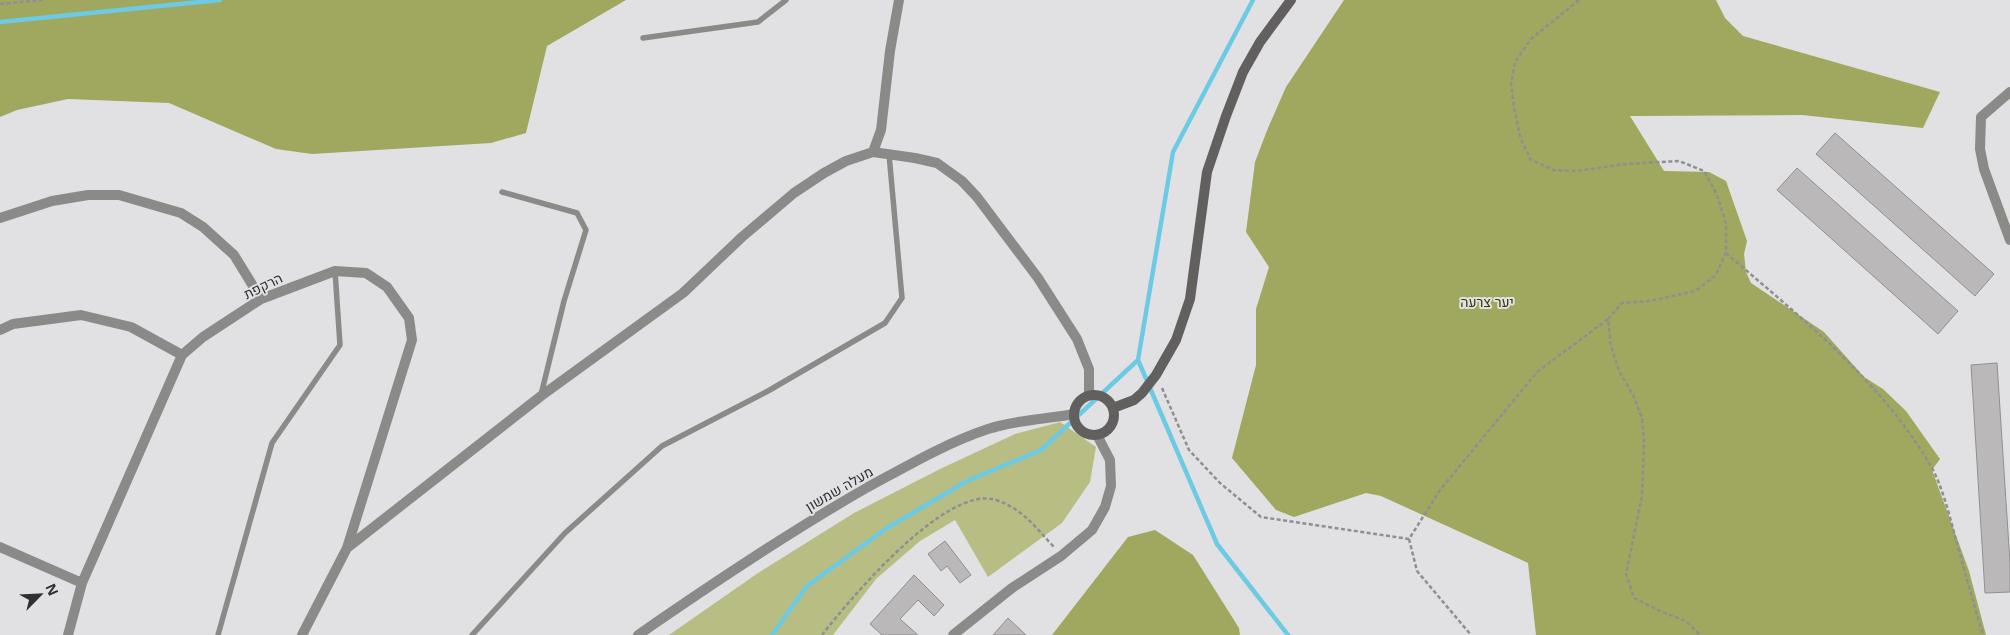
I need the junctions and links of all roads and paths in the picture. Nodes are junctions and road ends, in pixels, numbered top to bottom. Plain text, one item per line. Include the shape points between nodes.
1 (43, 0) edge
2 (786, 0) edge
3 (899, 0) edge
4 (1291, 0) edge
5 (1579, 0) edge
6 (0, 4) edge
7 (643, 38) dead end
8 (2010, 92) edge
9 (873, 152) junction
10 (889, 154) junction
11 (502, 192) dead end
12 (0, 218) edge
13 (2010, 240) edge
14 (1726, 253) junction
15 (335, 271) junction
16 (261, 299) junction
17 (1608, 320) junction
18 (0, 330) edge
19 (182, 355) junction
20 (1156, 375) junction
21 (1089, 395) junction
22 (541, 396) junction
23 (1113, 408) junction
24 (1074, 414) junction
25 (1097, 435) junction
26 (1409, 540) junction
27 (0, 547) edge
28 (347, 548) junction
29 (1061, 556) junction
30 (82, 583) junction
31 (68, 635) edge
32 (218, 635) edge
33 (302, 635) edge
34 (472, 635) edge
35 (638, 635) edge
36 (822, 635) edge
37 (953, 635) edge
38 (1471, 635) edge
39 (1700, 635) edge
40 (1982, 635) edge

1 - 6 path
2 - 7 lane via 758,22
3 - 9 street via 881,130
4 - 20 main road via 1243,72 1226,116 1207,172 1190,299 1176,340
5 - 14 path via 1532,39 1515,62 1511,84 1514,107 1520,136 1530,159 1553,170 1576,171 1679,161 1704,171 1726,222
8 - 13 street via 1981,117 1980,149
9 - 10 street
9 - 22 street via 846,161 794,193 683,293
10 - 21 street via 937,163 977,197 1038,278 1077,339 1089,369
10 - 34 lane via 902,298 885,323 662,446 565,533
11 - 22 lane via 577,213 586,230 564,301
12 - 16 street via 52,200 88,195 119,195 181,213 203,227 234,255
14 - 17 path via 1715,276 1695,291 1650,301 1622,303
14 - 40 path via 1864,377 1891,408 1932,469 1946,504
15 - 16 street, הרקפת
15 - 28 street, הרקפת via 366,273 387,287 409,318 412,340
15 - 32 lane via 340,345 272,443
16 - 19 street, הרקפת via 203,337
17 - 26 path via 1537,372 1440,490
17 - 39 path via 1611,346 1619,371 1642,418 1644,444 1642,496 1626,574 1634,598 1686,621
18 - 19 street via 13,324 81,316 131,327
19 - 30 street, הרקפת
20 - 23 main road via 1134,400
20 - 26 path via 1189,450 1220,483 1261,517
21 - 23 main road via 1104,397
21 - 24 main road via 1078,402
22 - 28 street
23 - 25 main road via 1112,425
24 - 25 main road via 1081,430
24 - 35 street, מעלה שמשון via 990,428 929,454 778,541
25 - 29 street via 1110,460 1110,486 1105,507 1092,530
26 - 38 path via 1417,572
27 - 30 street
28 - 33 street
29 - 36 path via 1022,513 995,500 977,498 952,510 907,541 845,605
29 - 37 street via 1012,588
30 - 31 street, הרקפת

